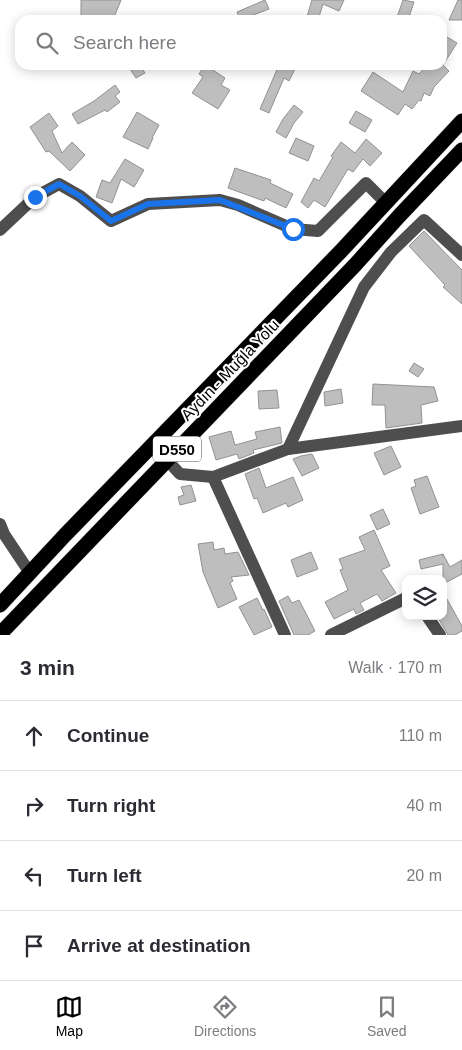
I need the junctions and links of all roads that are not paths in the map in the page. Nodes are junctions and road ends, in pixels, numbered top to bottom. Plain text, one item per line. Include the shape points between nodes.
1 (462, 122) edge
2 (462, 150) edge
3 (386, 203) junction
4 (0, 230) edge
5 (462, 255) edge
6 (462, 426) edge
7 (288, 449) junction
8 (167, 460) junction
9 (213, 477) junction
10 (0, 524) edge
11 (30, 573) junction
12 (402, 600) edge
13 (0, 605) edge
14 (430, 620) edge
15 (0, 634) edge
16 (285, 635) edge
17 (331, 635) edge
18 (440, 635) edge

1 - 3 highway, Aydın - Muğla Yolu / D550
2 - 8 highway, Aydın - Muğla Yolu / D550
3 - 4 street via 366,183 318,231 293,229 220,200 148,204 111,221 59,184 35,197
3 - 11 highway, Aydın - Muğla Yolu / D550
5 - 7 street via 424,220 391,252 364,287
6 - 7 street
7 - 9 street
8 - 9 street via 180,474
8 - 15 highway, Aydın - Muğla Yolu / D550
9 - 16 street
10 - 11 street
11 - 13 highway, Aydın - Muğla Yolu / D550
12 - 17 street
14 - 18 street

